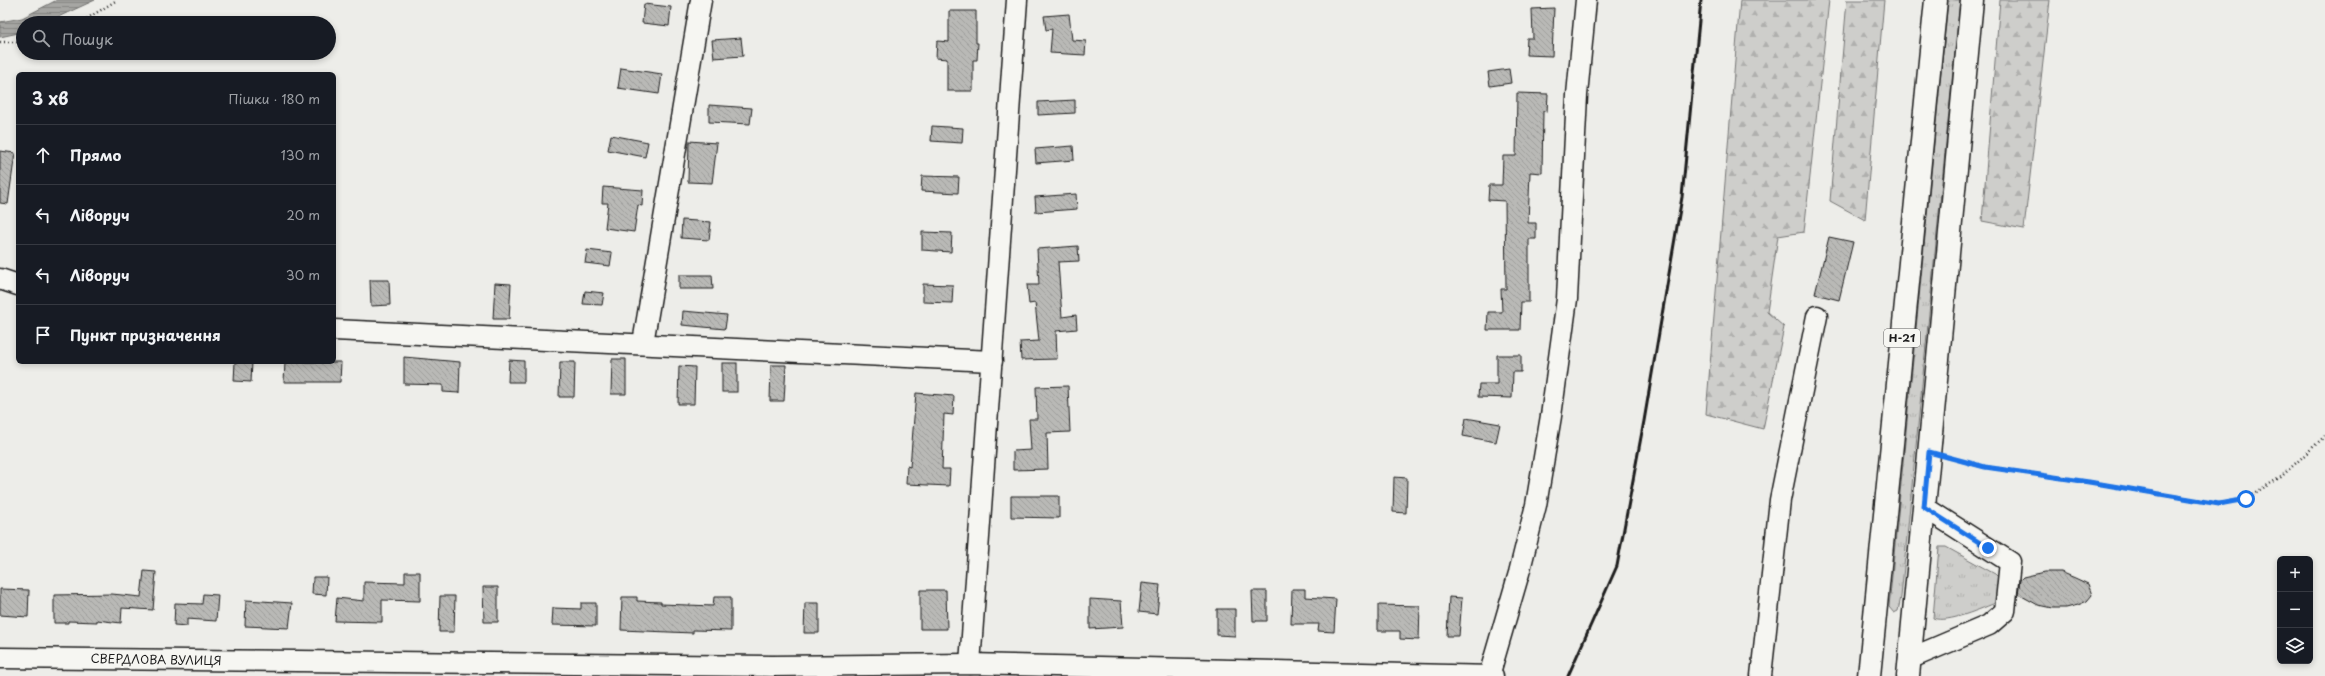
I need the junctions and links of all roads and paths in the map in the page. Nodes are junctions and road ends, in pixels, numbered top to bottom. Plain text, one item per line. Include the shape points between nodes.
1 (117, 0) edge
2 (701, 0) edge
3 (1018, 0) edge
4 (1586, 0) edge
5 (1936, 0) edge
6 (1972, 0) edge
7 (91, 16) edge
8 (0, 42) edge
9 (16, 42) edge
10 (0, 279) edge
11 (16, 284) edge
12 (1817, 316) dead end
13 (336, 330) edge
14 (643, 343) junction
15 (992, 361) junction
16 (2325, 436) edge
17 (1929, 452) junction
18 (1924, 507) junction
19 (0, 658) edge
20 (970, 664) junction
21 (1908, 668) edge
22 (771, 671) edge
23 (1489, 676) edge
24 (1493, 676) edge
25 (1761, 676) edge
26 (1869, 676) edge

1 - 7 path
2 - 14 street
3 - 15 street
4 - 23 street via 1577,95 1567,299 1551,416 1536,505
5 - 26 main road, Н-21
6 - 17 main road
8 - 9 path
10 - 11 street
12 - 25 street via 1780,500
13 - 14 street
14 - 15 street
15 - 20 street
16 - 17 path via 2281,477 2246,499 2219,504 1985,467
17 - 18 main road
18 - 21 main road
18 - 21 street via 2010,562 2006,611 1989,625
19 - 22 street, СВЕРДЛОВА ВУЛИЦЯ
20 - 22 street, СВЕРДЛОВА ВУЛИЦЯ
20 - 23 street, СВЕРДЛОВА ВУЛИЦЯ
23 - 24 street, СВЕРДЛОВА ВУЛИЦЯ

